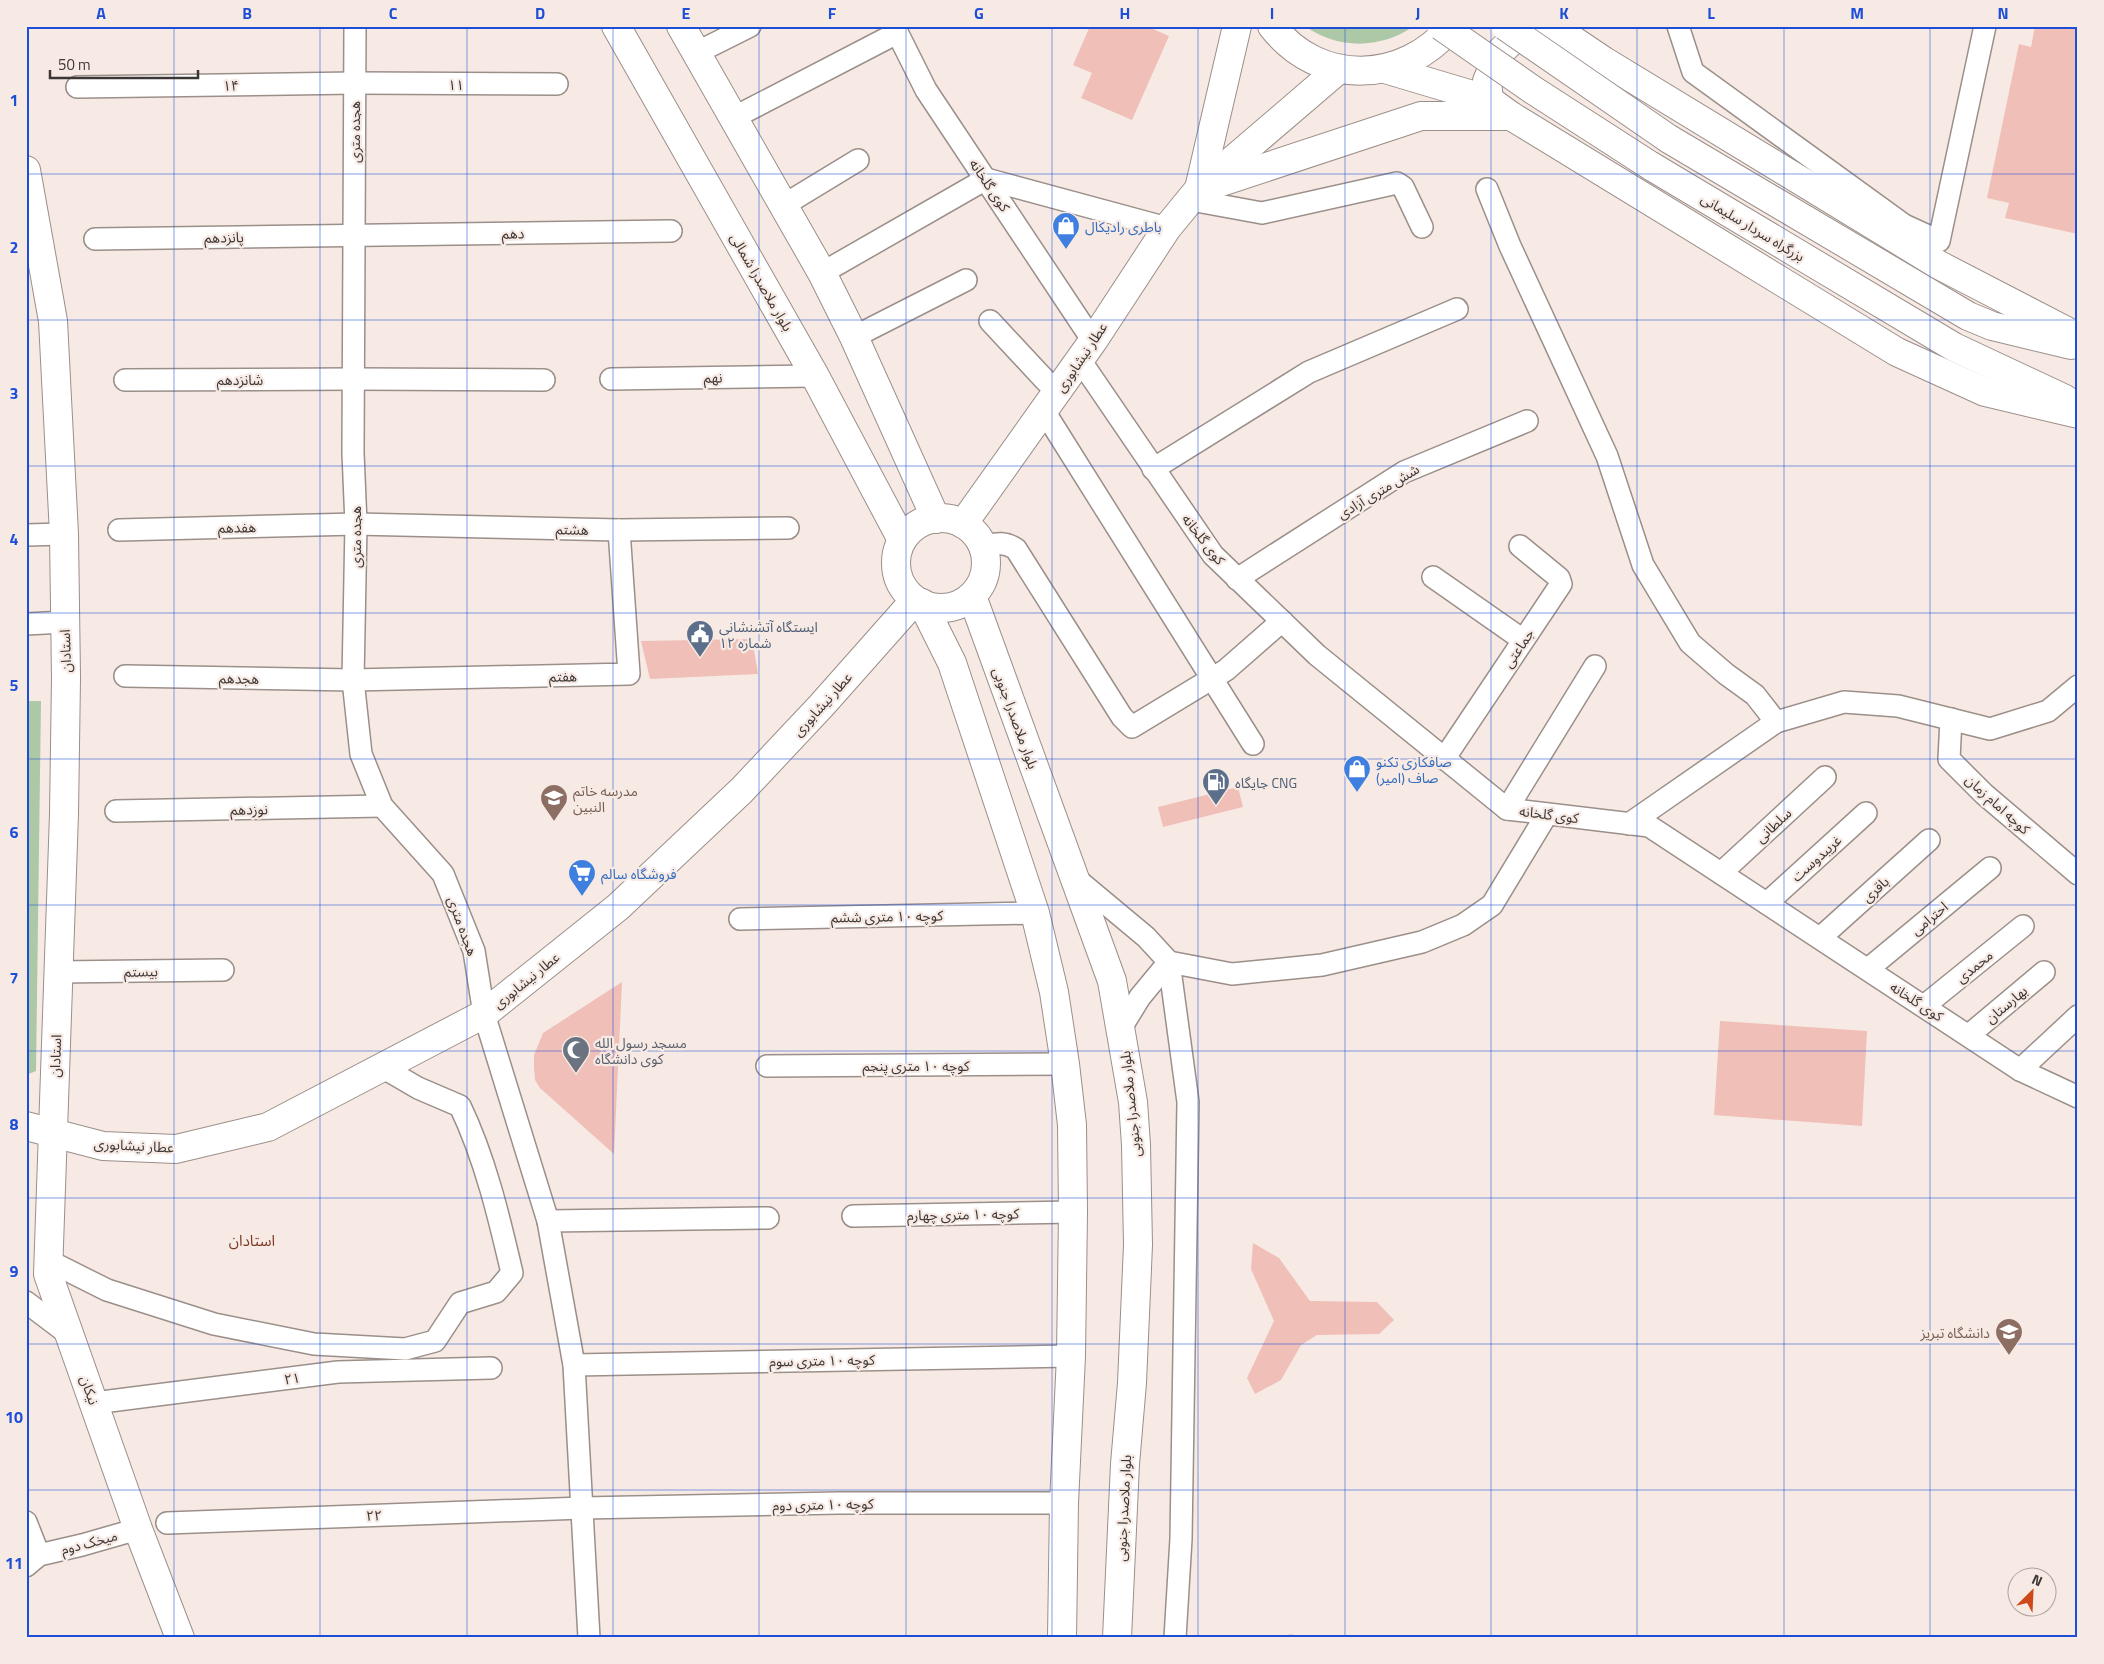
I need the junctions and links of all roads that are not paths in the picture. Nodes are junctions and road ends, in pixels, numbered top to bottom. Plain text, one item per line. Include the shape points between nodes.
1 (355, 26) edge
2 (616, 26) edge
3 (681, 26) edge
4 (750, 26) edge
5 (1237, 26) edge
6 (1272, 26) edge
7 (1442, 26) edge
8 (1452, 26) edge
9 (1505, 26) edge
10 (1538, 26) edge
11 (1552, 26) edge
12 (1678, 26) edge
13 (1985, 26) edge
14 (896, 30) edge
15 (696, 53) junction
16 (1339, 69) junction
17 (1385, 69) junction
18 (355, 83) junction
19 (557, 84) dead end
20 (77, 87) dead end
21 (1489, 100) junction
22 (1511, 116) junction
23 (733, 118) junction
24 (858, 160) dead end
25 (26, 170) edge
26 (986, 179) junction
27 (1487, 190) dead end
28 (1195, 195) junction
29 (784, 205) junction
30 (1422, 227) dead end
31 (1167, 228) junction
32 (671, 231) dead end
33 (354, 235) junction
34 (95, 240) dead end
35 (32, 241) edge
36 (822, 273) junction
37 (966, 280) dead end
38 (1457, 308) dead end
39 (990, 321) dead end
40 (854, 337) junction
41 (2078, 337) edge
42 (2078, 347) edge
43 (1086, 350) junction
44 (815, 376) junction
45 (355, 378) junction
46 (612, 379) dead end
47 (125, 380) dead end
48 (544, 380) dead end
49 (1051, 401) junction
50 (2078, 405) edge
51 (2078, 414) edge
52 (1528, 421) dead end
53 (1153, 469) junction
54 (936, 518) junction
55 (356, 524) junction
56 (963, 524) junction
57 (788, 528) dead end
58 (119, 530) dead end
59 (619, 530) junction
60 (64, 534) junction
61 (26, 535) edge
62 (902, 540) junction
63 (982, 546) junction
64 (1520, 546) dead end
65 (1433, 577) dead end
66 (1238, 578) junction
67 (972, 596) junction
68 (919, 602) junction
69 (1282, 621) junction
70 (64, 622) junction
71 (26, 624) edge
72 (1523, 640) junction
73 (1595, 666) dead end
74 (125, 676) dead end
75 (1212, 678) junction
76 (353, 680) junction
77 (2078, 686) edge
78 (1951, 719) junction
79 (1776, 722) junction
80 (1253, 744) dead end
81 (1444, 759) junction
82 (1825, 777) dead end
83 (382, 806) junction
84 (1507, 808) junction
85 (116, 812) dead end
86 (1866, 813) dead end
87 (1547, 814) junction
88 (1629, 824) junction
89 (1929, 840) dead end
90 (1990, 868) dead end
91 (1721, 873) junction
92 (2078, 874) edge
93 (1074, 877) junction
94 (1766, 903) junction
95 (1035, 913) junction
96 (740, 919) dead end
97 (2023, 926) dead end
98 (1820, 938) junction
99 (1169, 962) junction
100 (1868, 969) junction
101 (223, 970) dead end
102 (58, 972) junction
103 (2044, 972) dead end
104 (1924, 1006) junction
105 (484, 1014) junction
106 (2078, 1016) edge
107 (1121, 1028) junction
108 (1969, 1035) junction
109 (1065, 1064) junction
110 (768, 1066) dead end
111 (382, 1067) junction
112 (2020, 1070) junction
113 (2077, 1096) edge
114 (26, 1126) edge
115 (53, 1134) junction
116 (1073, 1212) junction
117 (853, 1216) dead end
118 (768, 1218) dead end
119 (548, 1221) junction
120 (47, 1260) junction
121 (26, 1302) edge
122 (71, 1336) junction
123 (1071, 1356) junction
124 (574, 1365) junction
125 (491, 1368) dead end
126 (94, 1402) junction
127 (1064, 1503) junction
128 (582, 1508) junction
129 (26, 1522) edge
130 (167, 1523) dead end
131 (138, 1529) junction
132 (33, 1560) edge
133 (180, 1638) edge
134 (588, 1638) edge
135 (1062, 1638) edge
136 (1117, 1638) edge
137 (1175, 1638) edge

1 - 18 street, هجده متری
2 - 44 main road, بلوار ملاصدرا شمالی
3 - 15 main road
4 - 15 street
5 - 28 main road, عطار نیشابوری
6 - 16 main road via 1281,38 1308,58
7 - 50 main road, بزرگراه سردار سلیمانی, bridge via 1533,90 1651,166 1954,347
8 - 17 main road via 1440,41 1415,59
9 - 42 main road, bridge via 1669,139 1968,316 1992,326
10 - 21 main road via 1521,32 1499,52 1487,81
11 - 41 main road via 1939,265
12 - 13 street via 1693,72 1904,225 1939,241
14 - 23 street
14 - 26 street, کوی گلخانه via 926,90
15 - 23 main road
16 - 17 main road
16 - 28 main road, عطار نیشابوری
17 - 21 main road
18 - 19 street, ۱۱
18 - 20 street, ۱۴
18 - 33 street, هجده متری
21 - 22 main road
22 - 28 main road via 1421,116
22 - 51 main road via 1897,352 1985,392
23 - 29 main road
24 - 29 street
25 - 35 main road, استادان
26 - 31 street
26 - 36 street
26 - 43 street, کوی گلخانه
27 - 79 street via 1607,456 1643,565 1690,643 1755,695
28 - 30 street via 1262,213 1397,183
28 - 31 main road, عطار نیشابوری
29 - 36 main road
31 - 43 main road, عطار نیشابوری
32 - 33 street, دهم
33 - 34 street, پانزدهم
33 - 45 street, هجده متری
35 - 60 main road, استادان via 53,321
36 - 40 main road
37 - 40 street
38 - 53 street via 1309,372
39 - 49 street via 1044,379
40 - 54 main road
43 - 49 main road, عطار نیشابوری
43 - 53 street, کوی گلخانه
44 - 46 street, نهم
44 - 62 main road, بلوار ملاصدرا شمالی
45 - 47 street, شانزدهم
45 - 48 street
45 - 55 street, هجده متری via 353,453
49 - 56 main road, عطار نیشابوری
49 - 75 street
52 - 66 street, شش متری آزادی via 1404,472
53 - 66 street, کوی گلخانه via 1213,555
54 - 56 main road
54 - 62 main road via 918,525
55 - 58 street, هفدهم
55 - 59 street, هشتم
55 - 76 street, هجده متری
56 - 63 main road
57 - 59 street, هشتم
59 - 76 street, هفتم via 629,674
60 - 61 street
60 - 70 main road, استادان
62 - 68 main road via 897,554 897,572 903,586
63 - 67 main road via 985,572
63 - 75 street via 999,543 1016,549 1122,717 1132,727
64 - 72 street, جماعتی via 1559,578 1561,584
65 - 72 street
66 - 69 street, کوی گلخانه
67 - 68 main road via 945,608
67 - 93 main road, بلوار ملاصدرا جنوبی
68 - 95 main road via 952,663
68 - 105 main road, عطار نیشابوری via 742,790 618,907
69 - 75 street via 1226,670
69 - 81 street, کوی گلخانه via 1317,655
70 - 71 street
70 - 102 main road, استادان via 64,814
72 - 81 street, جماعتی
73 - 84 street
74 - 76 street, هجدهم
75 - 80 street
76 - 83 street, هجده متری via 361,754
77 - 78 street via 2048,712 1990,729
78 - 79 street via 1898,706 1844,702
78 - 92 street, کوچه امام زمان via 1949,758 1984,794
79 - 88 street
81 - 84 street, کوی گلخانه
82 - 91 street, سلطانی
83 - 85 street, نوزدهم
83 - 105 street, هجده متری via 443,874 474,951
84 - 87 street, کوی گلخانه
86 - 94 street, غریبدوست
87 - 88 street, کوی گلخانه
87 - 99 street via 1492,905 1462,925 1422,942 1322,965 1232,974
88 - 91 street, کوی گلخانه via 1649,826
89 - 98 street, باقری
90 - 100 street, احترامی
91 - 94 street, کوی گلخانه
93 - 99 street via 1146,937
93 - 107 main road, بلوار ملاصدرا جنوبی via 1112,981
94 - 98 street, کوی گلخانه
95 - 96 street, کوچه ۱۰ متری ششم
95 - 109 main road via 1054,992
97 - 104 street, محمدی
98 - 100 street, کوی گلخانه
99 - 107 street via 1140,997
99 - 137 street via 1188,1102 1181,1529
100 - 104 street, کوی گلخانه
101 - 102 street, بیستم
102 - 115 main road, استادان
103 - 108 street, بهارستان
104 - 108 street, کوی گلخانه
105 - 111 main road, عطار نیشابوری
105 - 119 street, هجده متری
106 - 112 street
107 - 136 main road, بلوار ملاصدرا جنوبی via 1136,1145 1138,1245
108 - 112 street, کوی گلخانه
109 - 110 street, کوچه ۱۰ متری پنجم
109 - 116 main road via 1072,1125
111 - 115 main road, عطار نیشابوری via 268,1127 176,1149 103,1146
111 - 120 street via 418,1088 460,1106 472,1131 512,1273 496,1292 460,1303 435,1341 405,1350 314,1344 214,1324 107,1290
112 - 113 street, کوی گلخانه
114 - 115 main road, عطار نیشابوری
115 - 120 main road, نیکان
116 - 117 street, کوچه ۱۰ متری چهارم
116 - 123 main road
118 - 119 street
119 - 124 street, هجده متری
120 - 122 main road, نیکان via 48,1274
121 - 122 street
122 - 126 main road, نیکان
123 - 124 street, کوچه ۱۰ متری سوم
123 - 127 main road
124 - 128 street, هجده متری
125 - 126 street, ۲۱ via 338,1372
126 - 131 main road, نیکان
127 - 128 street, کوچه ۱۰ متری دوم
127 - 135 main road
128 - 130 street, ۲۲
128 - 134 street, هجده متری
129 - 132 street
131 - 132 street, میخک دوم
131 - 133 main road, نیکان

